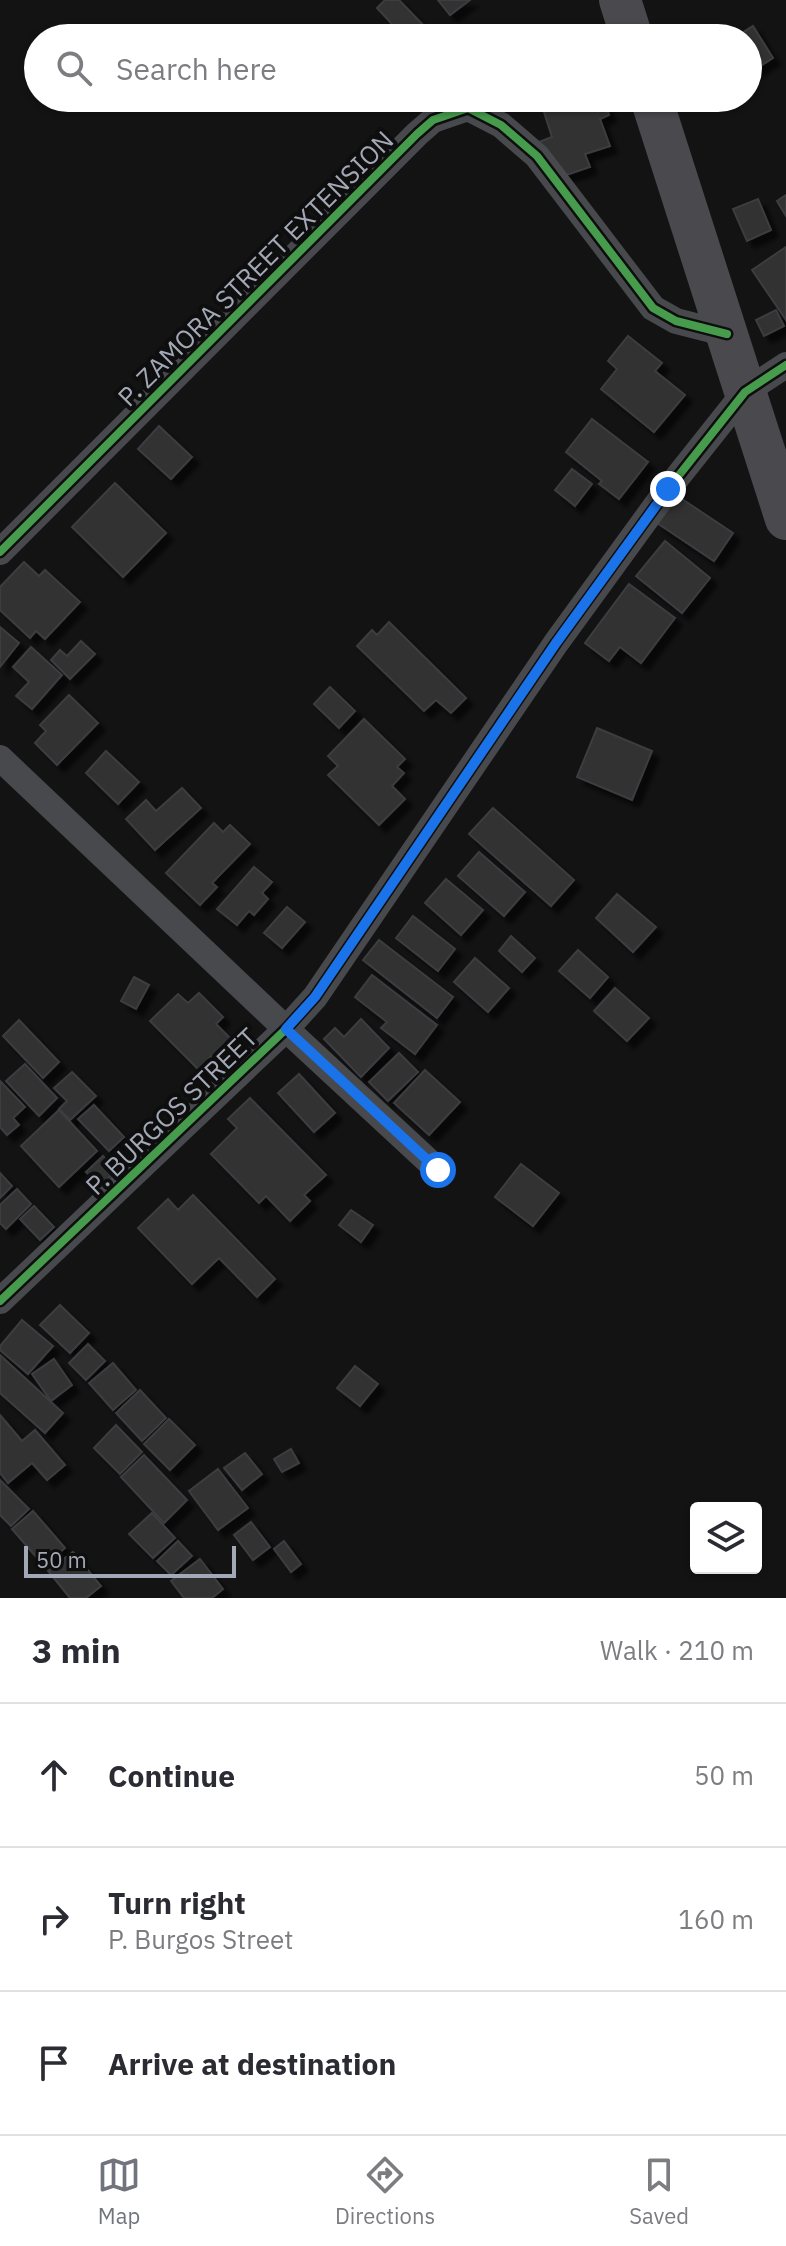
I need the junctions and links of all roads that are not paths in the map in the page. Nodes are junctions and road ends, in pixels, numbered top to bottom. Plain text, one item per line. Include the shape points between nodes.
1 (620, 0) edge
2 (628, 24) edge
3 (456, 112) edge
4 (476, 112) edge
5 (656, 112) edge
6 (727, 334) junction
7 (786, 365) edge
8 (745, 392) junction
9 (786, 519) edge
10 (0, 552) edge
11 (0, 758) edge
12 (286, 1029) junction
13 (438, 1170) dead end
14 (0, 1301) edge

1 - 2 highway
3 - 10 street, P. ZAMORA STREET EXTENSION via 433,120 417,134
4 - 6 street, P. ZAMORA STREET EXTENSION via 501,125 537,156 653,308 676,321
5 - 6 highway
6 - 8 highway
7 - 8 street, P. BURGOS STREET
8 - 9 highway
8 - 12 street, P. BURGOS STREET via 556,643 315,997
11 - 12 street
12 - 13 street
12 - 14 street, P. BURGOS STREET

